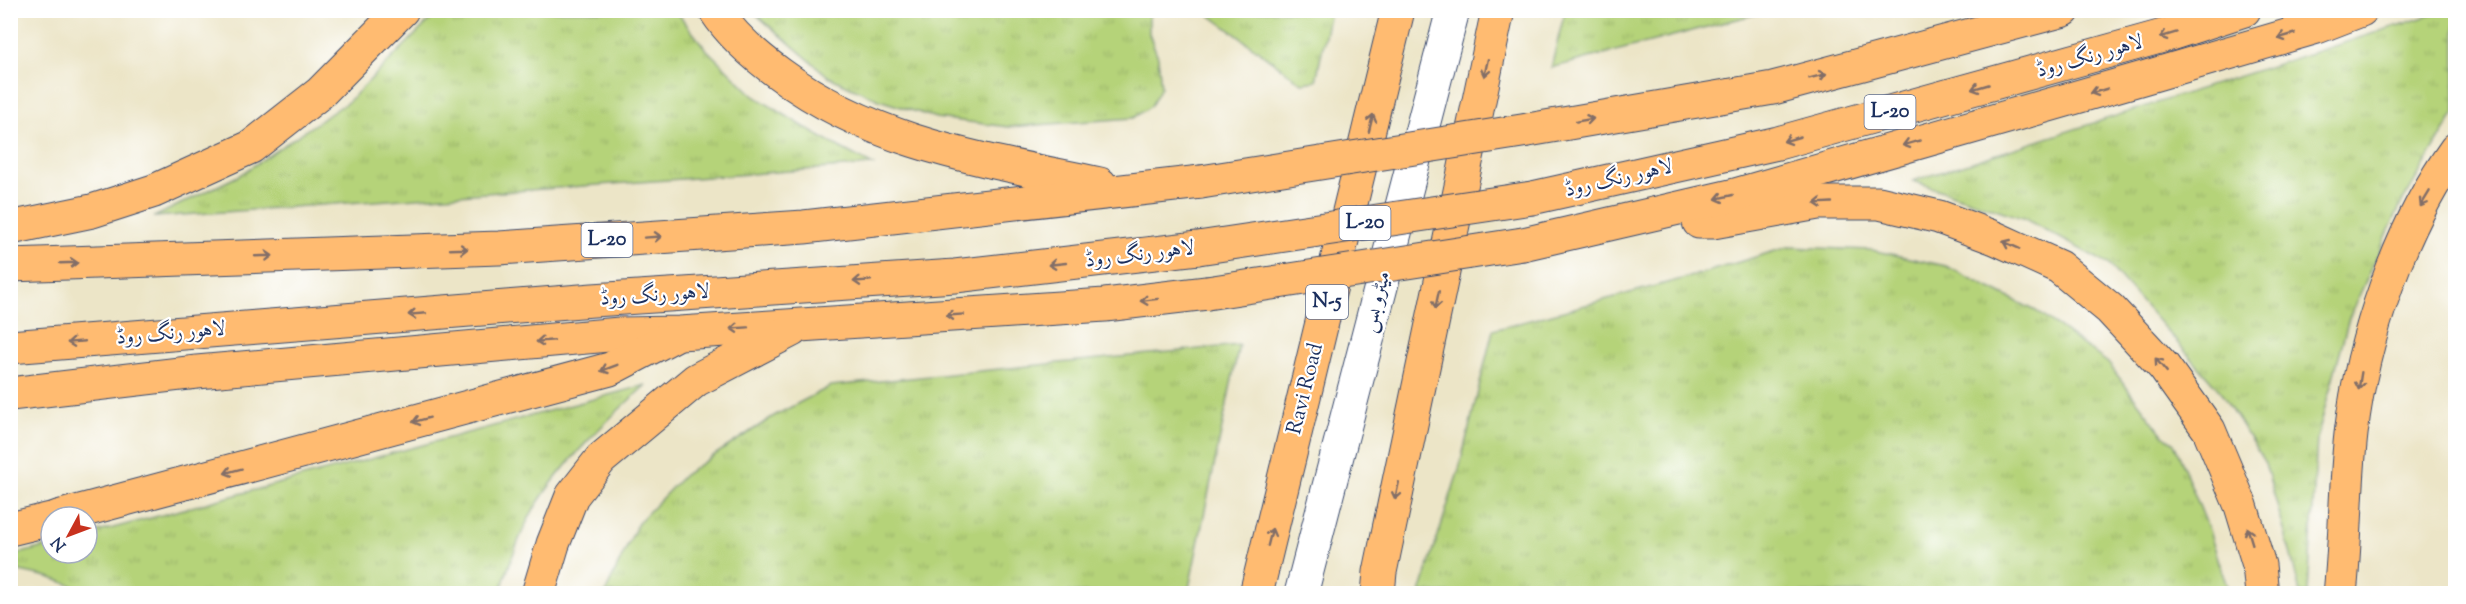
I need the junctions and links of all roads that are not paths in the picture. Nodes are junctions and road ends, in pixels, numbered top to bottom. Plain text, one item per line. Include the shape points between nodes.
1 (402, 10) edge
2 (715, 10) edge
3 (1398, 10) edge
4 (1453, 10) edge
5 (1498, 10) edge
6 (2064, 10) edge
7 (2244, 10) edge
8 (2361, 10) edge
9 (2456, 148) edge
10 (1130, 190) junction
11 (1609, 224) junction
12 (10, 228) edge
13 (10, 265) edge
14 (804, 324) junction
15 (680, 333) junction
16 (10, 347) edge
17 (10, 394) edge
18 (99, 506) edge
19 (39, 522) edge
20 (10, 529) edge
21 (1379, 586) edge
22 (538, 594) edge
23 (1256, 594) edge
24 (1301, 594) edge
25 (2262, 594) edge
26 (2340, 594) edge

1 - 12 highway via 320,93 251,147 154,191 92,211
2 - 10 highway via 727,28 760,60 794,85 882,131 956,154
23 -> 3 highway, Ravi Road / N-5
4 - 24 lane, میٹرو بس
5 -> 21 highway
10 -> 6 highway, L-20, bridge via 1201,182 1773,88
7 -> 16 highway, لاہور رنگ روڈ / L-20, bridge via 1778,143 1532,198 1198,248 955,276 593,300
8 -> 11 highway via 2317,27 1735,195
9 -> 26 highway via 2420,208 2397,259 2363,360 2351,434
13 -> 10 highway, L-20 via 499,248 804,227
11 -> 14 highway, bridge via 1523,244 1207,293 1105,305
25 -> 11 highway via 2259,565 2241,506 2209,430 2164,367 2110,309 2059,267 1939,217 1879,202 1818,202 1713,222
14 -> 15 highway
14 - 22 highway via 696,380 601,459 572,496
15 -> 17 highway via 620,334 197,372
15 -> 18 highway via 609,369
19 - 20 highway

